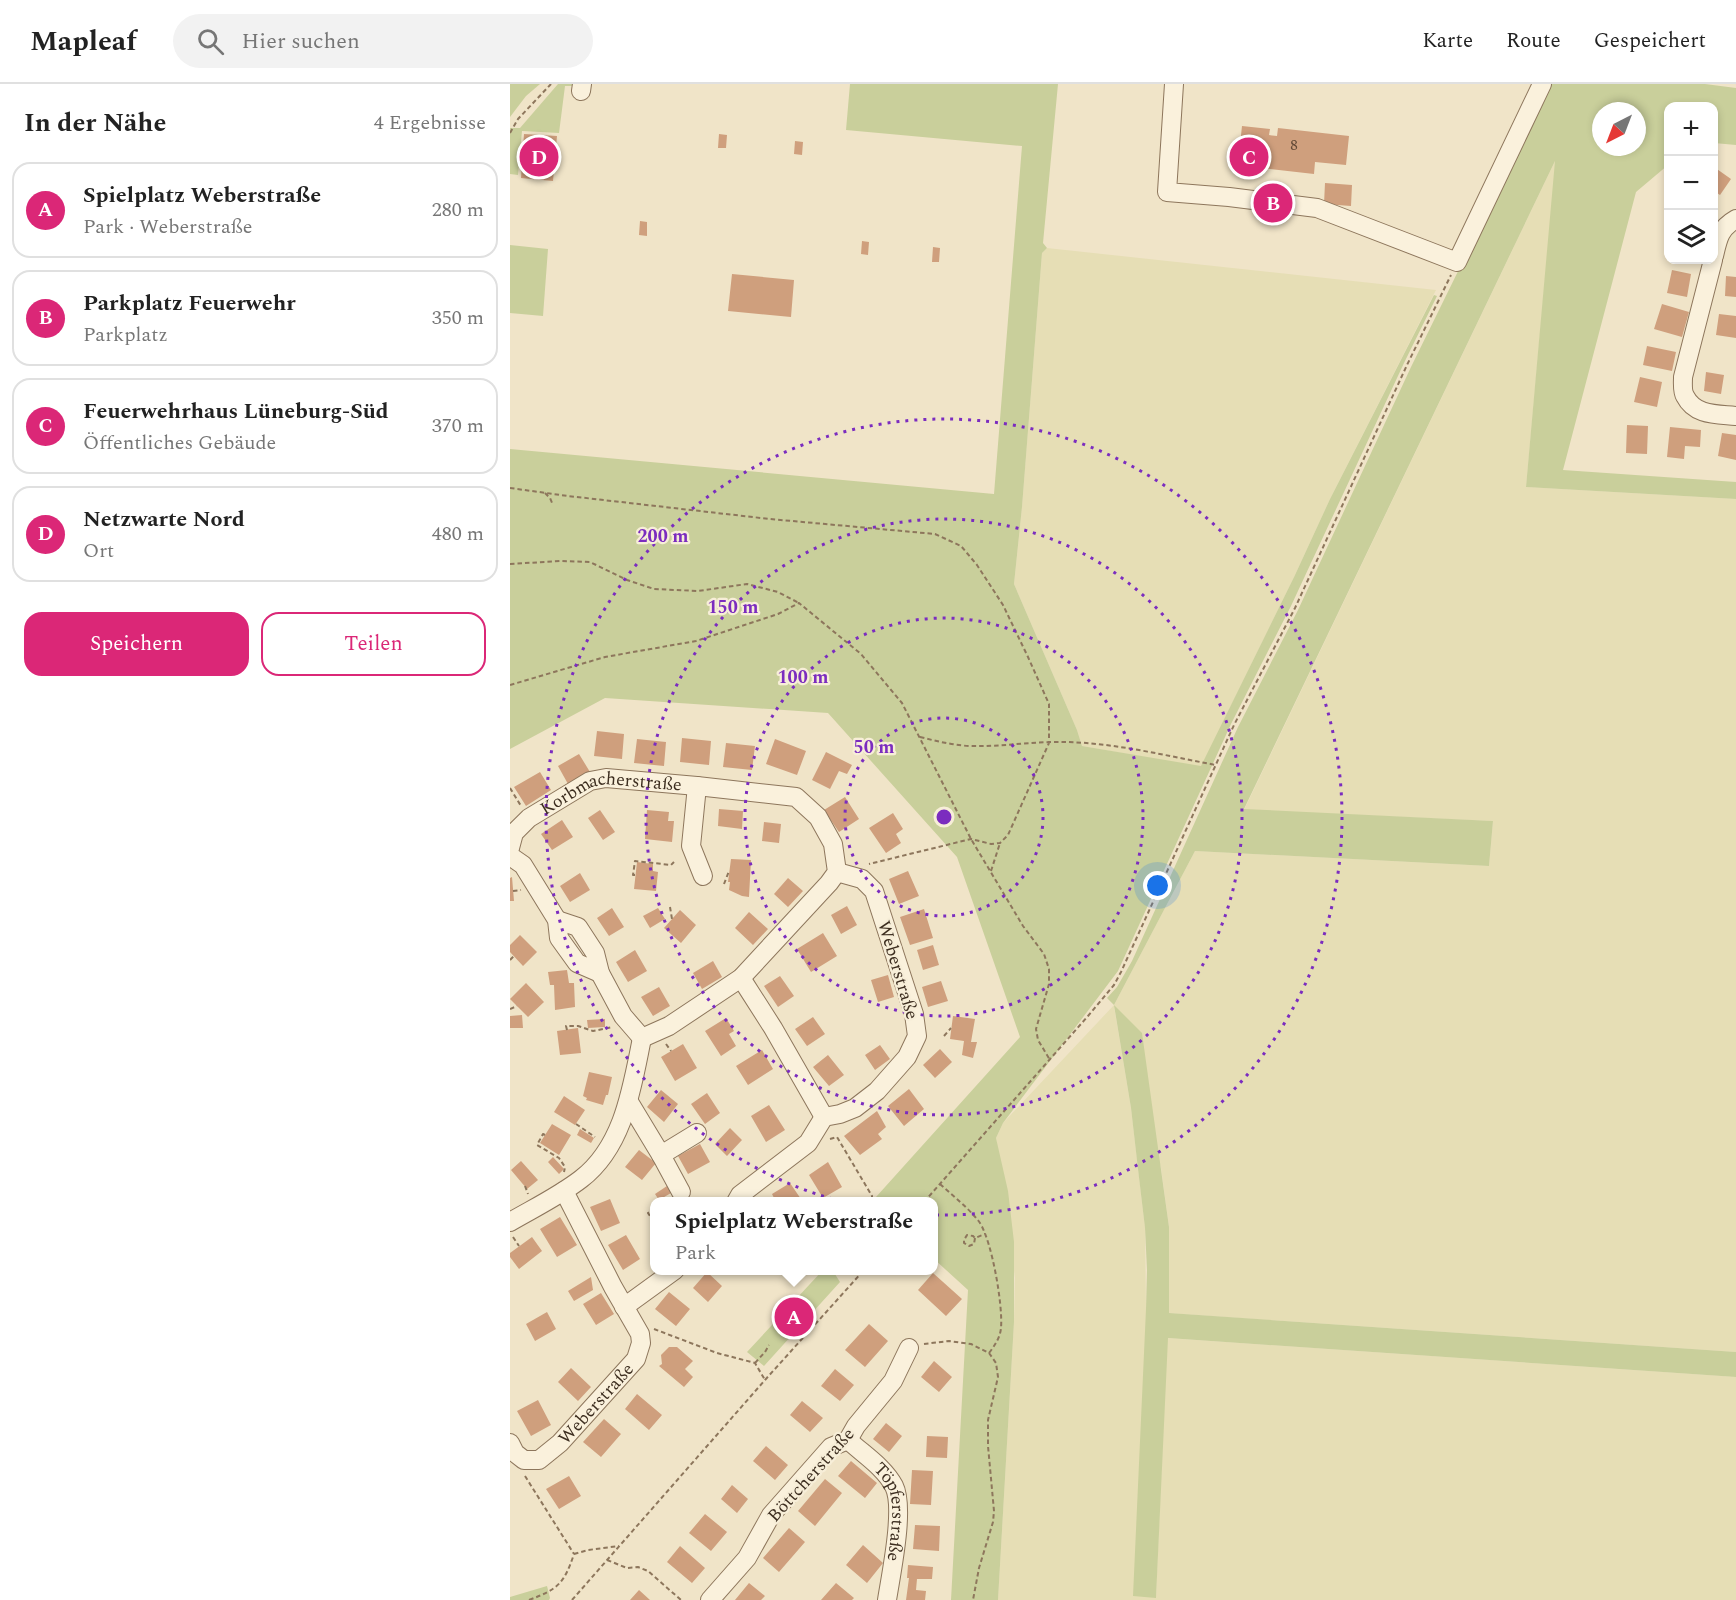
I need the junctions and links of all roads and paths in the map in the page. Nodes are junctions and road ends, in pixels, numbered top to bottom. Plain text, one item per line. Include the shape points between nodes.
1 (551, 84) edge
2 (1174, 84) edge
3 (1542, 84) edge
4 (510, 133) edge
5 (1736, 219) edge
6 (1718, 239) edge
7 (1457, 262) junction
8 (1711, 264) edge
9 (1736, 416) edge
10 (510, 488) edge
11 (544, 493) junction
12 (554, 505) dead end
13 (510, 564) edge
14 (799, 603) junction
15 (510, 685) edge
16 (920, 737) junction
17 (1050, 742) junction
18 (1216, 765) junction
19 (697, 786) junction
20 (510, 788) edge
21 (529, 818) junction
22 (971, 839) junction
23 (1000, 843) junction
24 (510, 848) edge
25 (510, 856) edge
26 (674, 861) dead end
27 (729, 871) dead end
28 (837, 872) junction
29 (991, 872) junction
30 (635, 875) dead end
31 (703, 876) dead end
32 (724, 884) dead end
33 (670, 907) dead end
34 (672, 919) dead end
35 (514, 957) dead end
36 (510, 960) edge
37 (741, 978) junction
38 (517, 1006) dead end
39 (510, 1010) edge
40 (951, 1028) dead end
41 (567, 1030) dead end
42 (637, 1031) junction
43 (944, 1035) dead end
44 (1050, 1060) junction
45 (629, 1102) junction
46 (824, 1117) junction
47 (576, 1124) dead end
48 (697, 1133) dead end
49 (545, 1135) dead end
50 (599, 1142) dead end
51 (808, 1143) junction
52 (661, 1155) junction
53 (563, 1183) junction
54 (939, 1184) junction
55 (681, 1192) dead end
56 (740, 1197) edge
57 (872, 1197) edge
58 (928, 1197) edge
59 (510, 1222) edge
60 (510, 1232) edge
61 (985, 1234) junction
62 (975, 1238) dead end
63 (519, 1246) dead end
64 (668, 1275) edge
65 (860, 1275) edge
66 (624, 1307) junction
67 (640, 1334) junction
68 (930, 1342) dead end
69 (769, 1345) dead end
70 (909, 1348) dead end
71 (990, 1353) junction
72 (755, 1363) junction
73 (765, 1380) junction
74 (848, 1440) junction
75 (510, 1443) edge
76 (520, 1469) dead end
77 (619, 1546) junction
78 (574, 1554) junction
79 (607, 1560) junction
80 (529, 1600) edge
81 (572, 1600) edge
82 (681, 1600) edge
83 (710, 1600) edge
84 (887, 1600) edge
85 (973, 1600) edge

1 - 4 path
2 - 7 street via 1167,192 1317,208
3 - 7 street
5 - 6 street via 1723,228
7 - 18 path via 1295,608
8 - 9 street via 1683,377 1684,395 1695,409 1712,415
10 - 11 path
11 - 12 path
11 - 17 path via 935,534 961,546 1003,605 1028,657 1049,704
13 - 14 path via 590,562 654,590 698,591 747,584 778,592
14 - 15 path via 778,614 696,640 605,657
14 - 16 path via 861,654 902,702
16 - 17 path via 971,746
16 - 22 path
17 - 18 path via 1126,748
17 - 23 path via 1008,834
18 - 44 path via 1114,985
19 - 21 street, Korbmacherstraße via 606,778 590,781
19 - 28 street, Korbmacherstraße via 796,797 818,817 833,844
19 - 31 street, Korbmacherstraße via 692,846
20 - 21 path
21 - 24 street, Korbmacherstraße via 514,833
22 - 23 path
22 - 28 path
22 - 29 path
23 - 29 path
25 - 42 street via 523,865 557,920 559,938 577,963 600,973 623,1016
26 - 30 path via 671,865 635,861
27 - 32 path
28 - 37 street
28 - 46 street, Weberstraße via 862,879 874,891 914,1014 917,1036 907,1057 877,1090 855,1108
29 - 44 path via 1044,954 1049,969 1049,984 1036,1029
33 - 34 path
35 - 36 path
37 - 42 street via 669,1026
37 - 46 street
38 - 39 path
40 - 43 path
41 - 42 path via 566,1026 578,1026 592,1031
42 - 45 street
44 - 54 path
45 - 52 street
45 - 53 street via 604,1157 582,1178
46 - 51 street
47 - 50 path
48 - 52 street
49 - 53 path via 537,1145 559,1158 565,1167
51 - 56 street
51 - 57 path via 837,1137
52 - 55 street
53 - 59 street
53 - 66 street
54 - 58 path
54 - 61 path via 972,1212
60 - 63 path
61 - 62 path
61 - 71 path via 1002,1305 1001,1330
64 - 66 street
65 - 73 path
66 - 67 street
67 - 72 path via 648,1327
67 - 75 street, Weberstraße via 636,1359 560,1443 539,1460 524,1460
68 - 71 path via 971,1344
69 - 72 path
70 - 74 street, Böttcherstraße via 893,1381
71 - 85 path via 998,1377 988,1420 994,1511
72 - 73 path
73 - 77 path
74 - 83 street, Böttcherstraße via 831,1447 771,1515 747,1558
74 - 84 street, Töpferstraße via 895,1487 895,1555
76 - 78 path
77 - 78 path
77 - 79 path
78 - 80 path via 568,1573 551,1592
79 - 81 path
79 - 82 path via 648,1571

